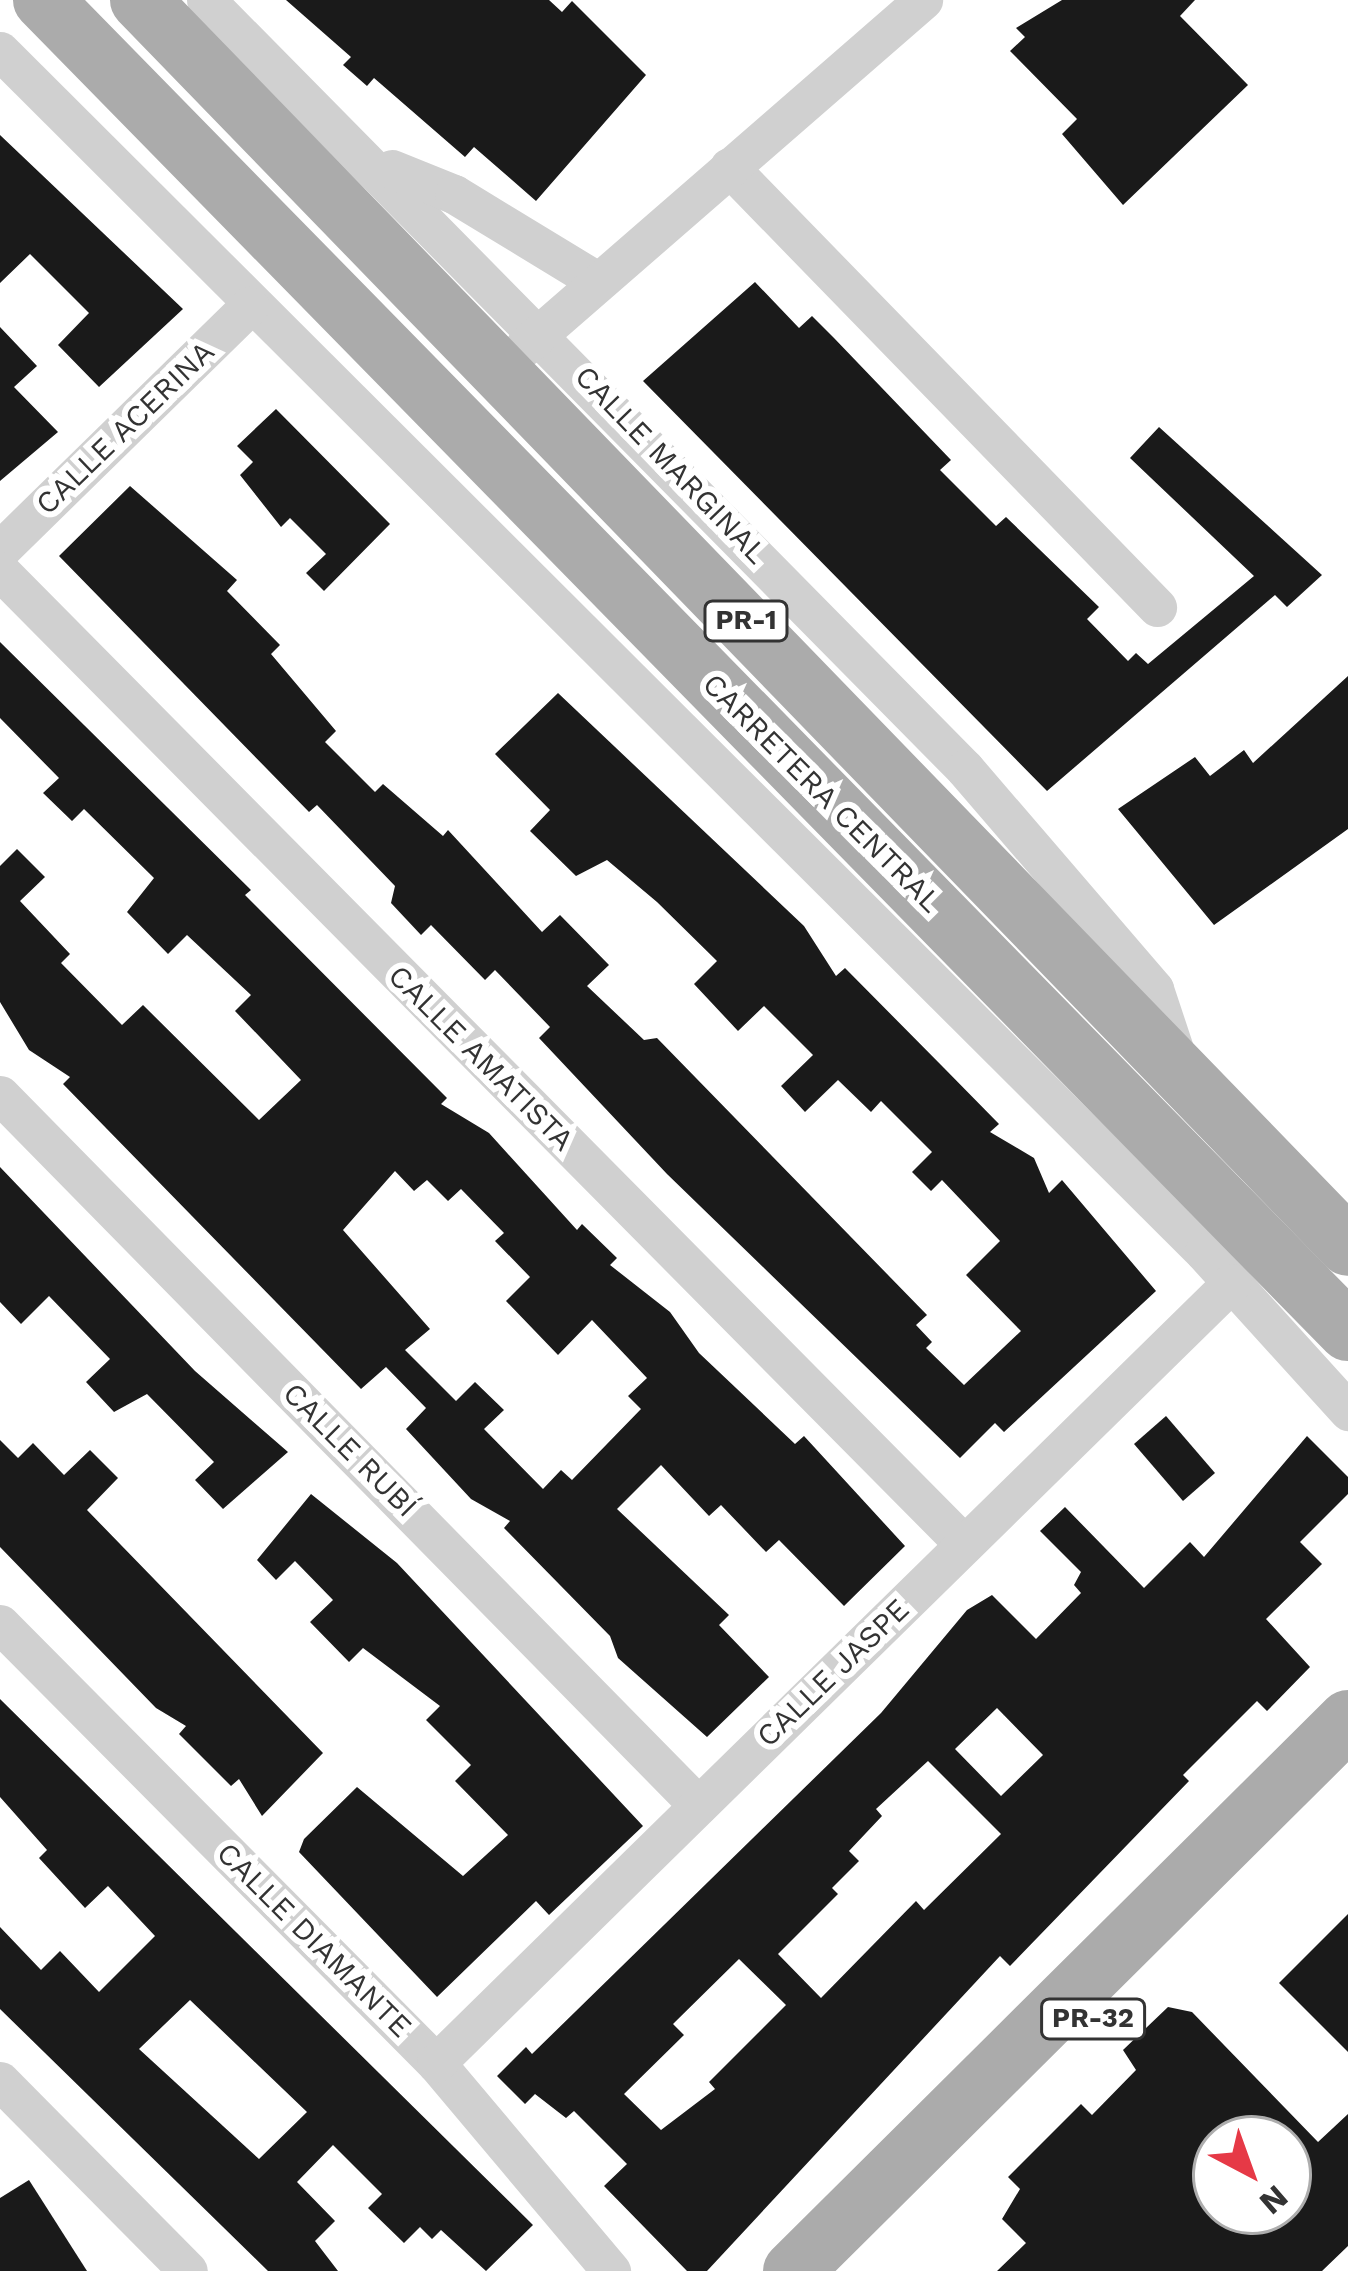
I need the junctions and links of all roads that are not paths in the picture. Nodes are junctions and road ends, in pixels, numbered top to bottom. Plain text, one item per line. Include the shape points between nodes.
1 (43, 0) edge
2 (140, 0) edge
3 (206, 0) edge
4 (922, 0) edge
5 (0, 51) edge
6 (375, 162) junction
7 (729, 167) junction
8 (235, 194) junction
9 (597, 281) junction
10 (249, 306) junction
11 (521, 349) junction
12 (0, 550) edge
13 (0, 571) edge
14 (1157, 607) dead end
15 (644, 612) junction
16 (0, 1095) edge
17 (1154, 1130) junction
18 (1327, 1210) edge
19 (1348, 1246) edge
20 (1204, 1252) junction
21 (1231, 1282) junction
22 (1348, 1331) edge
23 (1348, 1411) edge
24 (964, 1544) junction
25 (0, 1624) edge
26 (1348, 1720) edge
27 (1348, 1767) edge
28 (698, 1805) junction
29 (436, 2063) junction
30 (0, 2080) edge
31 (14, 2118) edge
32 (188, 2271) edge
33 (611, 2271) edge
34 (793, 2271) edge
35 (838, 2271) edge

1 - 8 main road, CARRETERA CENTRAL / PR-1
2 - 11 main road, CARRETERA CENTRAL / PR-1
3 - 6 street
4 - 7 street
5 - 10 street
6 - 9 street via 454,194
6 - 11 street
7 - 9 street
7 - 14 street
8 - 11 main road via 342,258 408,324
8 - 15 main road, CARRETERA CENTRAL / PR-1
9 - 11 street
10 - 12 street, CALLE ACERINA
10 - 20 street
11 - 15 main road via 533,447 607,529
11 - 18 main road, CARRETERA CENTRAL / PR-1 via 1181,1072
13 - 24 street, CALLE AMATISTA
15 - 17 main road, CARRETERA CENTRAL / PR-1
16 - 28 street, CALLE RUBÍ
17 - 20 street
17 - 22 main road, CARRETERA CENTRAL
18 - 19 main road, CARRETERA CENTRAL / PR-1
20 - 21 street
21 - 23 street
21 - 24 street, CALLE JASPE
24 - 28 street, CALLE JASPE
25 - 29 street, CALLE DIAMANTE
26 - 34 main road, PR-32
27 - 35 main road, PR-32
28 - 29 street, CALLE JASPE
29 - 33 street, CALLE DIAMANTE
30 - 31 street
31 - 32 street

